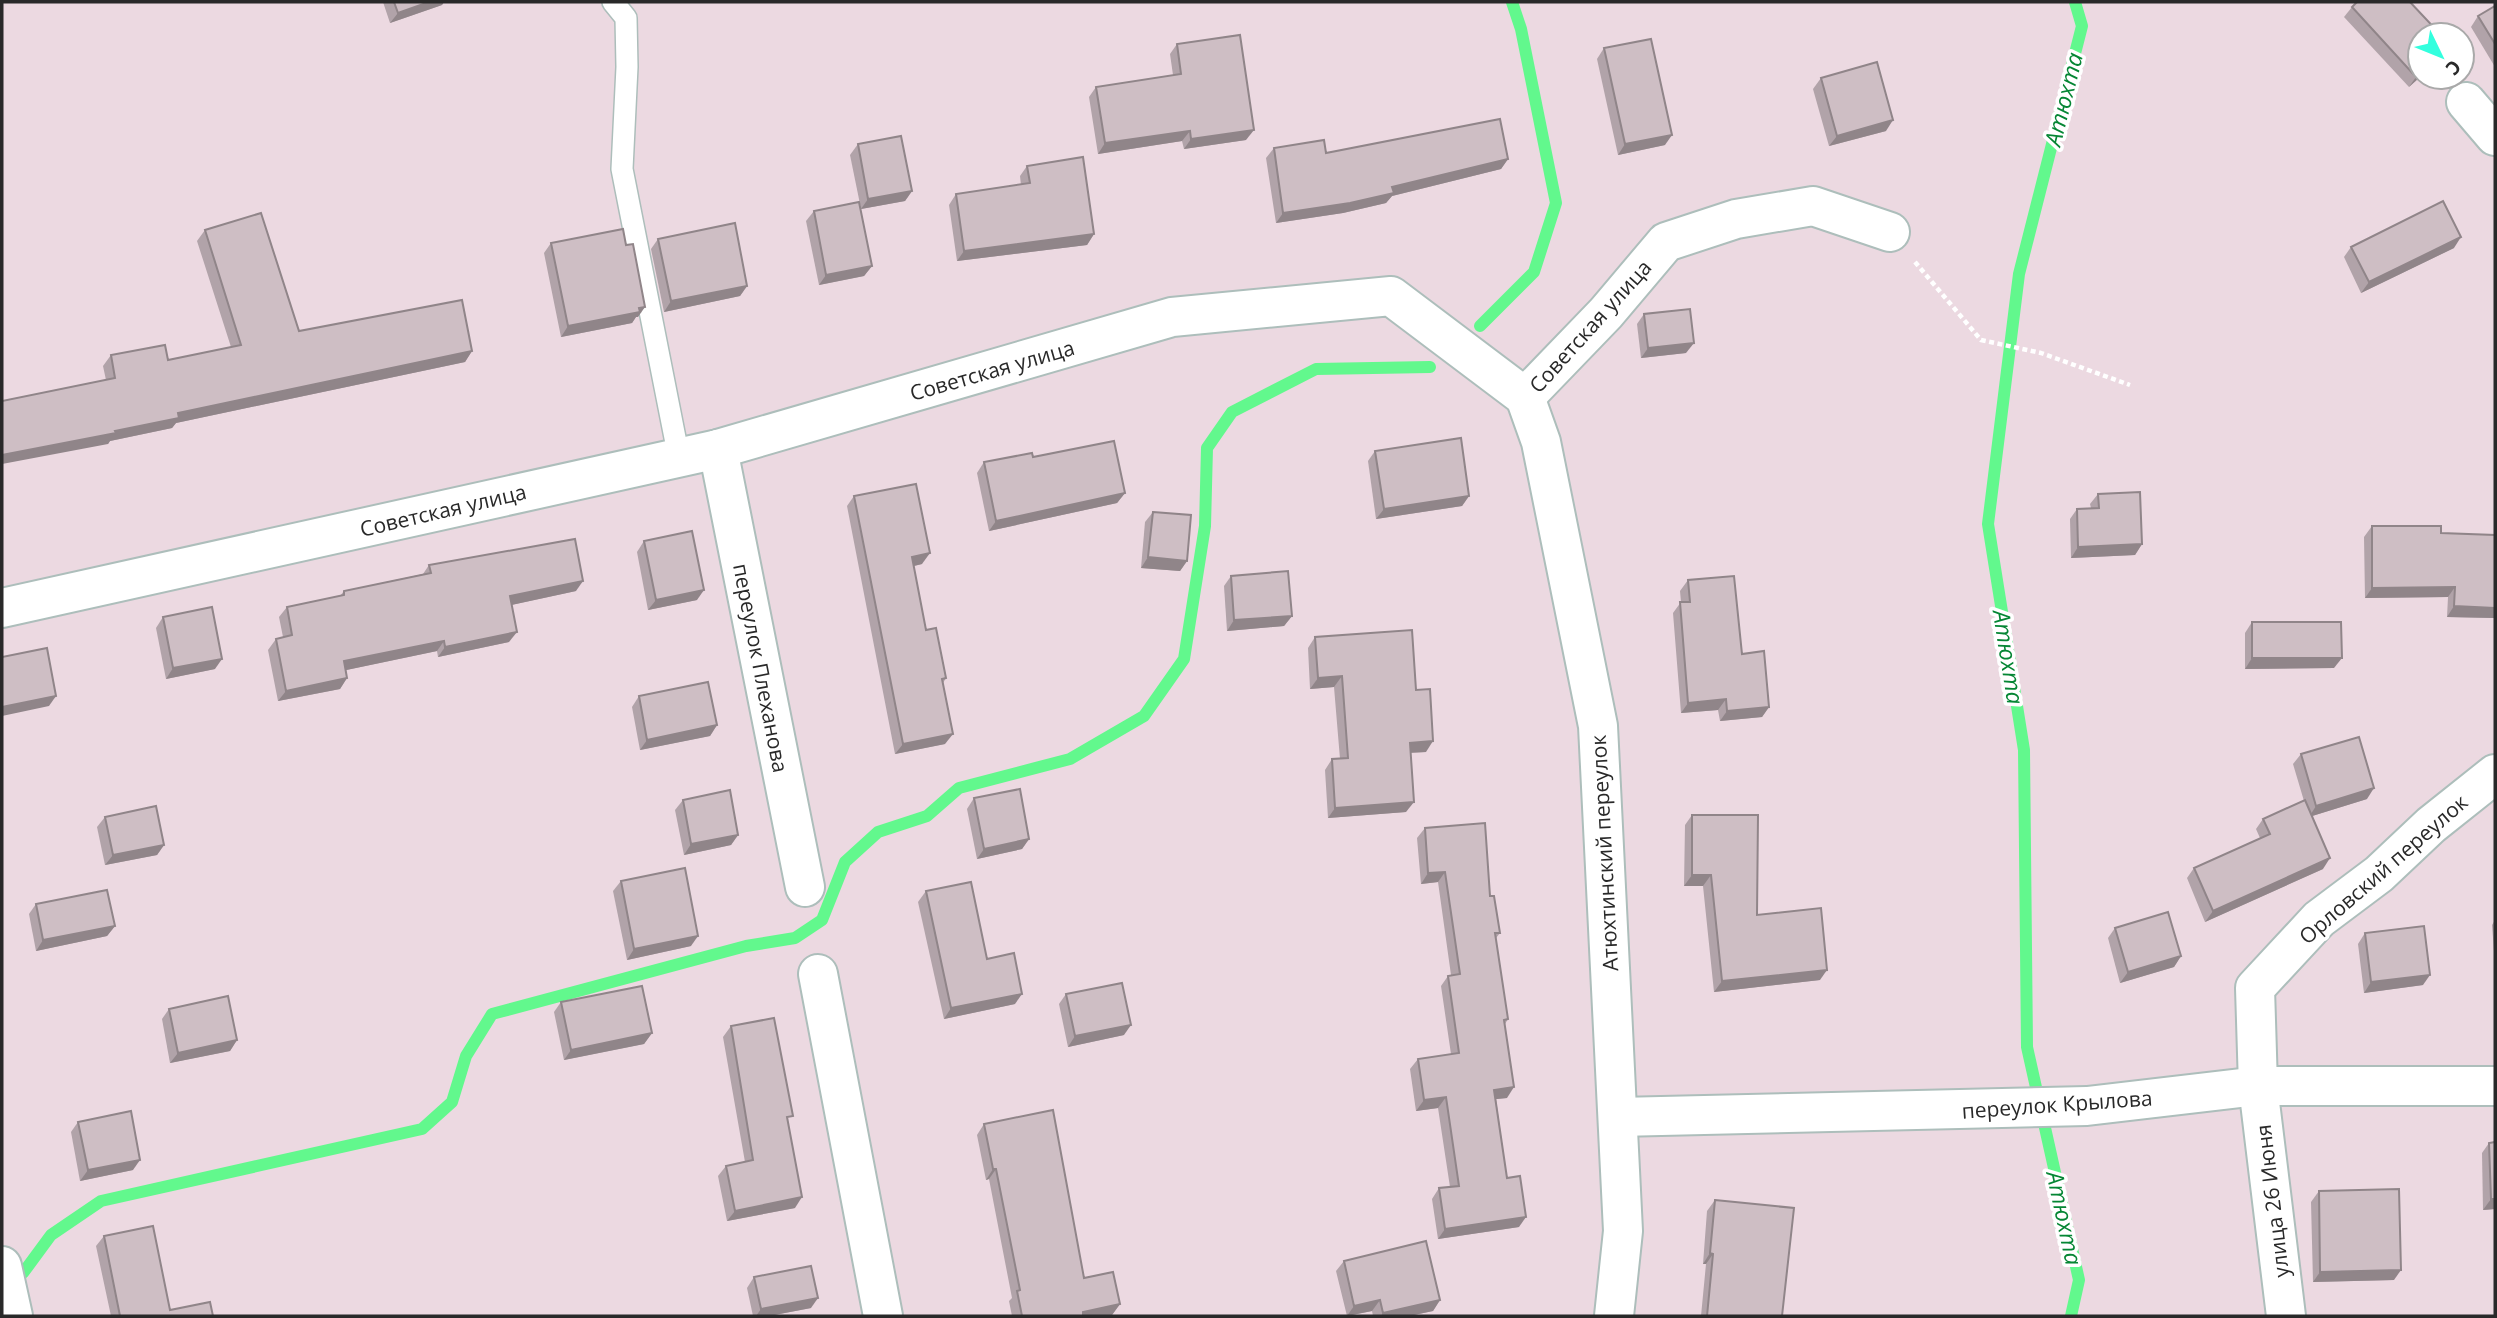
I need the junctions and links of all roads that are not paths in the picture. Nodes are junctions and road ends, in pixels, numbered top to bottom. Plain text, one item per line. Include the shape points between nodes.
1 (613, 2) edge
2 (2466, 102) dead end
3 (2495, 136) edge
4 (1890, 232) road end
5 (1525, 397) junction
6 (718, 449) junction
7 (679, 458) junction
8 (2, 608) edge
9 (2495, 774) edge
10 (805, 887) dead end
11 (818, 974) dead end
12 (2258, 1086) junction
13 (2495, 1086) edge
14 (1618, 1117) junction
15 (2, 1266) edge
16 (13, 1316) edge
17 (883, 1316) edge
18 (1614, 1316) edge
19 (2286, 1316) edge

1 - 7 lane via 626,18 622,169
2 - 3 street
4 - 5 street, Советская улица via 1813,206 1736,219 1666,242
5 - 6 street, Советская улица via 1391,296 1172,317
5 - 14 street, Атюхтинский переулок via 1541,442 1598,726
6 - 7 street, Советская улица
6 - 10 street, переулок Плеханова
7 - 8 street, Советская улица
9 - 12 street, Орловский переулок via 2319,919 2255,988
11 - 17 street
12 - 13 street, переулок Крылова
12 - 14 street, переулок Крылова via 2087,1106
12 - 19 street, улица 26 Июня
14 - 18 street, Атюхтинский переулок via 1623,1231
15 - 16 street

